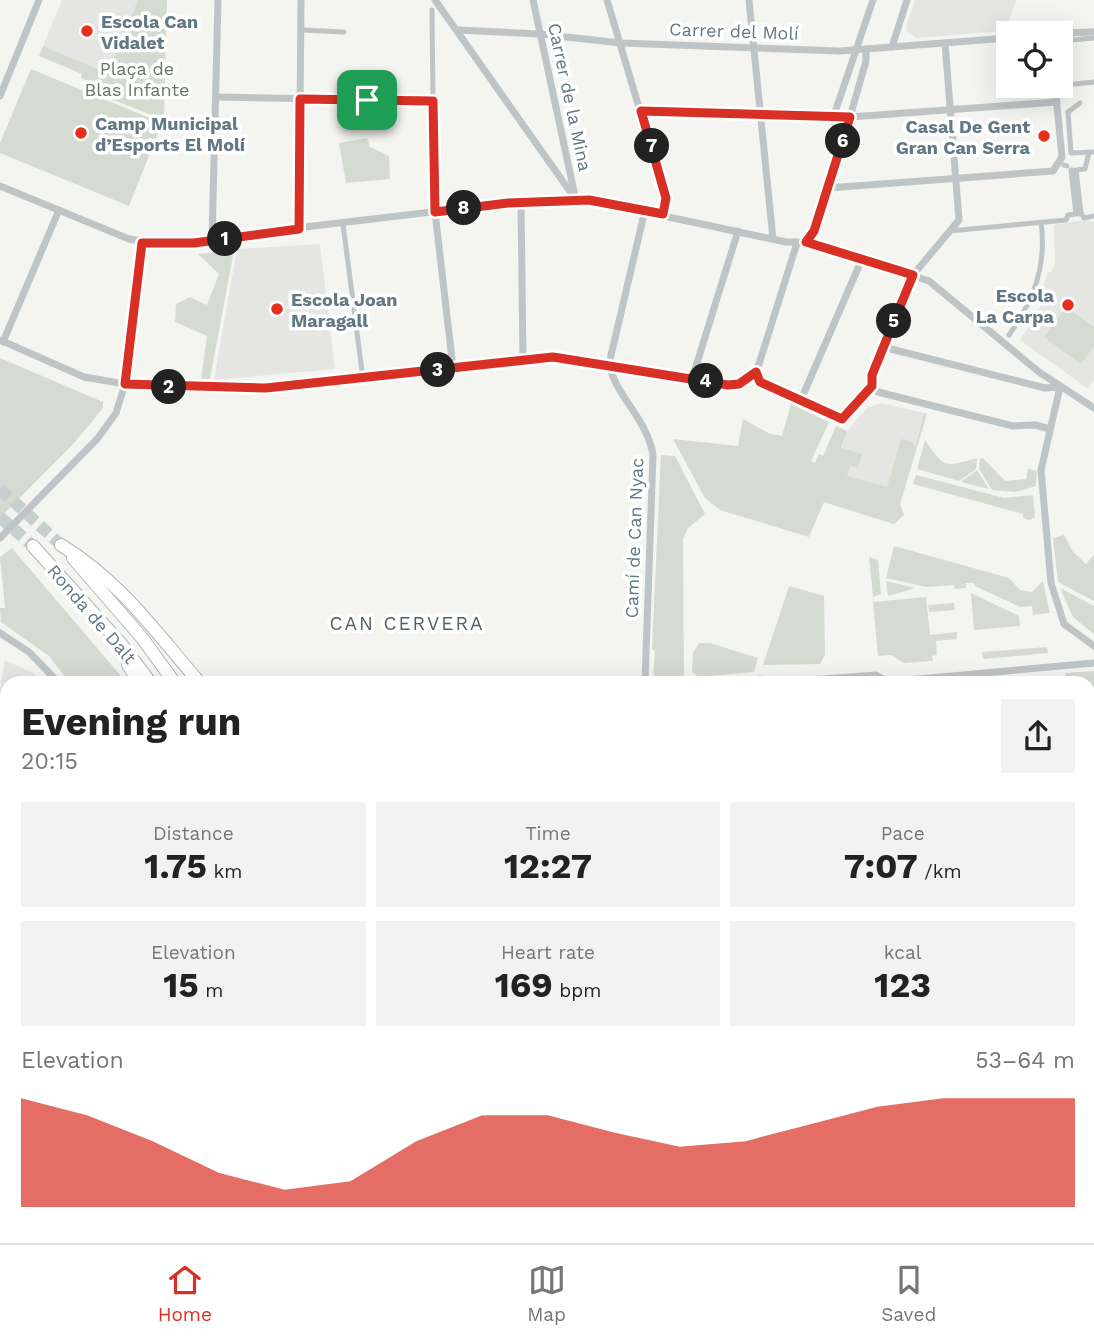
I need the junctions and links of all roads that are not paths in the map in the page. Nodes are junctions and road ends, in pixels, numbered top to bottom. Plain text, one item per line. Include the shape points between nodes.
1 (39, 0) edge
2 (218, 0) edge
3 (301, 0) edge
4 (435, 0) edge
5 (533, 0) edge
6 (607, 0) edge
7 (749, 0) edge
8 (873, 0) edge
9 (907, 0) edge
10 (432, 10) dead end
11 (302, 30) junction
12 (458, 30) junction
13 (344, 32) dead end
14 (1094, 32) edge
15 (1073, 33) edge
16 (540, 34) junction
17 (1094, 38) edge
18 (996, 39) edge
19 (1073, 41) edge
20 (621, 43) junction
21 (945, 43) junction
22 (755, 47) junction
23 (892, 47) junction
24 (866, 49) junction
25 (854, 50) junction
26 (1094, 82) edge
27 (1073, 84) edge
28 (0, 96) edge
29 (216, 97) junction
30 (1056, 98) edge
31 (300, 99) junction
32 (433, 101) junction
33 (1057, 102) junction
34 (1080, 103) dead end
35 (951, 110) junction
36 (641, 111) junction
37 (761, 115) junction
38 (850, 117) junction
39 (833, 118) junction
40 (1092, 152) edge
41 (1086, 164) junction
42 (1065, 167) junction
43 (1093, 172) edge
44 (956, 178) junction
45 (0, 186) edge
46 (828, 188) junction
47 (576, 201) junction
48 (521, 202) junction
49 (59, 210) junction
50 (645, 210) junction
51 (435, 212) junction
52 (1081, 213) junction
53 (663, 214) junction
54 (1094, 216) edge
55 (1041, 222) junction
56 (343, 224) junction
57 (299, 229) junction
58 (738, 231) junction
59 (950, 231) junction
60 (773, 239) junction
61 (212, 240) junction
62 (802, 242) junction
63 (142, 243) junction
64 (862, 259) junction
65 (913, 275) junction
66 (1009, 335) dead end
67 (2, 341) edge
68 (884, 347) junction
69 (523, 359) junction
70 (609, 364) junction
71 (453, 368) junction
72 (756, 372) junction
73 (363, 379) junction
74 (692, 379) junction
75 (125, 384) junction
76 (872, 386) junction
77 (1060, 387) junction
78 (800, 401) junction
79 (1094, 408) edge
80 (828, 415) joint
81 (1050, 429) junction
82 (0, 538) edge
83 (33, 546) tunnel mouth
84 (96, 614) junction
85 (0, 633) edge
86 (1094, 646) edge
87 (1094, 663) edge
88 (52, 676) edge
89 (135, 676) edge
90 (145, 676) edge
91 (169, 676) edge
92 (194, 676) edge
93 (645, 676) edge
94 (858, 676) edge
95 (878, 676) edge
96 (953, 676) edge

1 - 28 street
2 - 29 street
3 - 11 street
4 - 12 street
5 - 16 street, Carrer de la Mina
6 - 20 street
7 - 22 street
8 - 25 street
9 - 23 street
10 - 32 street
11 - 13 street
11 - 31 street
12 - 16 street, Carrer del Molí
12 - 47 street
14 - 15 street
16 - 20 street, Carrer del Molí
16 - 47 street, Carrer de la Mina
17 - 19 street
18 - 21 street, Carrer del Molí
20 - 22 street, Carrer del Molí
20 - 36 street
21 - 23 street, Carrer del Molí
21 - 35 street
22 - 25 street, Carrer del Molí
22 - 37 street
23 - 24 street, Carrer del Molí
24 - 25 street, Carrer del Molí
24 - 38 street
25 - 39 street
26 - 27 street
29 - 31 street
29 - 61 street
30 - 33 street
31 - 32 street
31 - 57 street
32 - 51 street
33 - 35 street
33 - 42 street
34 - 40 street via 1068,112 1071,153
35 - 38 street
35 - 44 street
36 - 37 street
36 - 53 street via 666,198
37 - 39 street
37 - 60 street
38 - 39 street
38 - 46 street
40 - 41 street
41 - 43 street
41 - 52 street via 1085,169 1076,170
42 - 44 street via 1045,173
42 - 52 street via 1073,170
42 - 55 street via 1076,214 1066,220
44 - 46 street
44 - 59 street via 959,220
45 - 49 street
46 - 62 street via 814,231
47 - 48 street
47 - 50 street
48 - 51 street
48 - 69 street
49 - 63 street
49 - 67 street
50 - 53 street
50 - 70 street
51 - 56 street
51 - 71 street
52 - 54 street via 1084,218
53 - 58 street
55 - 59 street
55 - 66 street via 1043,254 1037,284
56 - 57 street
56 - 73 street
57 - 61 street
58 - 60 street
58 - 74 street
59 - 65 street
60 - 62 street
61 - 63 street
62 - 64 street
62 - 72 street
63 - 75 street
64 - 65 street
64 - 78 street
65 - 68 street
65 - 77 street via 929,281
67 - 75 street via 70,373
68 - 76 street
68 - 77 street via 1045,388
69 - 70 street via 567,358
69 - 71 street
70 - 74 street
70 - 93 street, Camí de Can Nyac via 646,429 653,455
71 - 73 street
72 - 74 street via 734,385
72 - 78 street via 760,382
73 - 75 street via 266,388
75 - 82 street via 116,413 105,429
76 - 80 street via 842,419
76 - 81 street via 878,392 1013,426
77 - 79 street
77 - 81 street
78 - 80 street
81 - 86 street via 1041,470 1051,583 1058,611 1072,632
83 - 84 highway, Ronda de Dalt
84 - 89 highway
84 - 90 highway, Ronda de Dalt
85 - 88 street via 29,652
87 - 96 street
91 - 92 highway, Ronda de Dalt via 61,545 119,588
94 - 95 street

